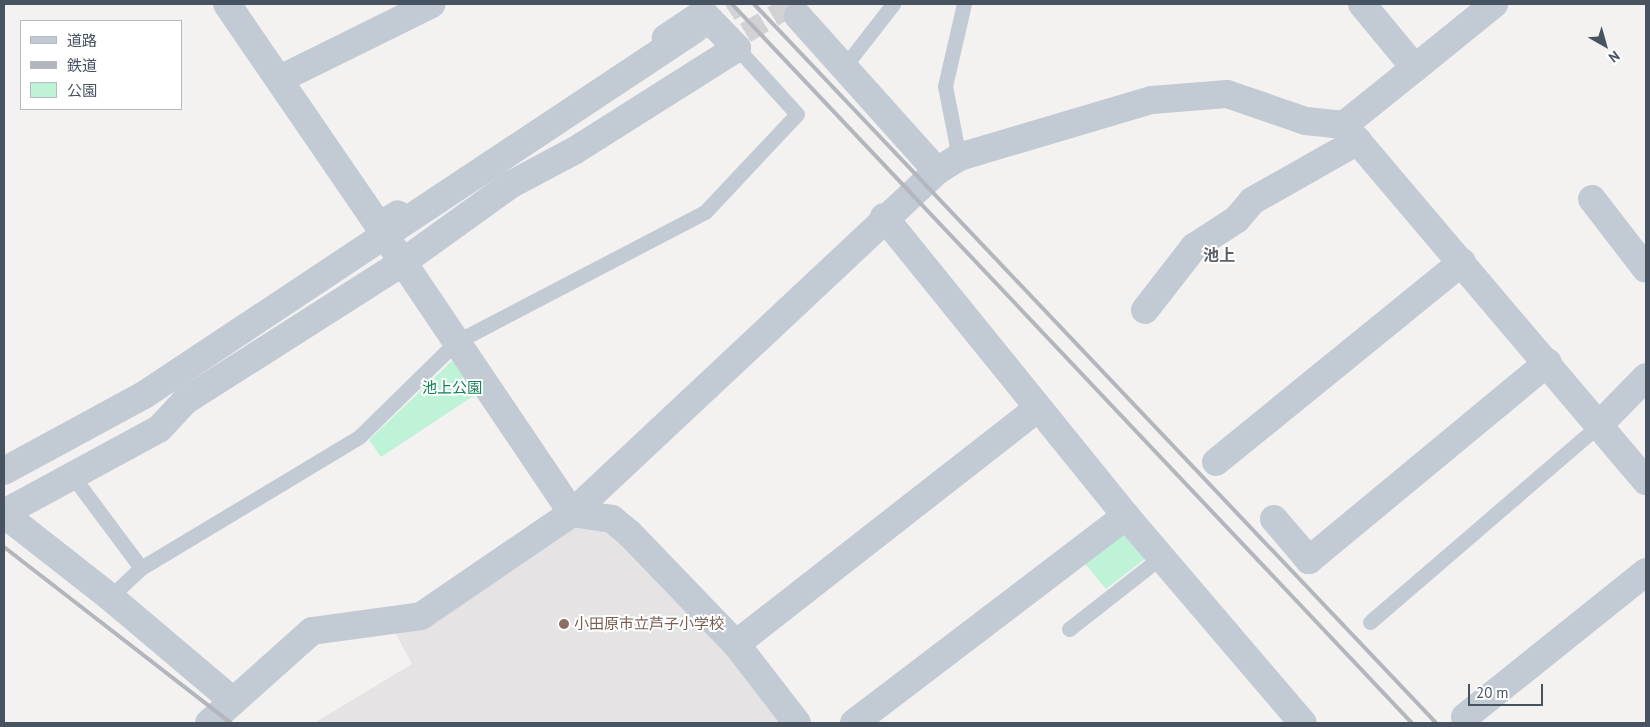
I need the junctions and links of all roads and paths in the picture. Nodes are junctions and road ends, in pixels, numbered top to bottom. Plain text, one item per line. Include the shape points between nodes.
1 (227, 4) edge
2 (432, 4) edge
3 (894, 4) edge
4 (964, 4) edge
5 (1362, 4) edge
6 (1494, 4) edge
7 (801, 8) edge
8 (697, 16) edge
9 (737, 48) junction
10 (844, 67) junction
11 (1415, 68) junction
12 (280, 79) junction
13 (1351, 133) junction
14 (948, 164) junction
15 (1592, 199) dead end
16 (884, 217) junction
17 (379, 226) junction
18 (400, 257) junction
19 (1644, 260) edge
20 (1462, 262) junction
21 (1145, 310) dead end
22 (456, 342) junction
23 (1548, 362) junction
24 (1646, 377) edge
25 (1038, 408) junction
26 (1601, 423) junction
27 (1216, 462) dead end
28 (4, 471) edge
29 (74, 478) junction
30 (1646, 481) edge
31 (4, 513) edge
32 (572, 513) junction
33 (1126, 516) junction
34 (1274, 518) dead end
35 (1160, 558) junction
36 (140, 568) junction
37 (1646, 572) edge
38 (110, 596) junction
39 (1370, 622) dead end
40 (1069, 629) dead end
41 (736, 644) junction
42 (233, 701) junction
43 (1466, 716) dead end
44 (209, 723) edge
45 (797, 723) edge
46 (854, 723) edge
47 (1303, 723) edge

1 - 12 street
2 - 12 street
3 - 10 lane
4 - 14 lane via 945,86
5 - 11 street
6 - 11 street
7 - 10 street
8 - 9 street
8 - 17 street
8 - 28 street via 144,395
9 - 18 street via 574,151 510,185
9 - 22 lane via 797,114 705,212
10 - 14 street
11 - 13 street
12 - 17 street
13 - 14 street via 1227,94 1205,93 1152,100
13 - 20 street
13 - 21 street via 1252,201 1237,219 1194,247
14 - 16 street
15 - 19 street
16 - 25 street
16 - 32 street
17 - 18 street, bridge
18 - 22 street
18 - 29 street via 185,401 159,429
20 - 23 street
20 - 27 street
22 - 32 street
22 - 36 lane via 359,437
23 - 26 street
23 - 34 street via 1309,560
24 - 26 street
25 - 33 street
25 - 41 street
26 - 30 street
26 - 39 lane
29 - 31 street
29 - 36 lane
31 - 38 street
32 - 41 street via 612,519
32 - 42 street via 421,616 312,631
33 - 35 street
33 - 46 street
35 - 40 lane
35 - 47 street
36 - 38 lane
37 - 43 street
38 - 42 street
41 - 45 street
42 - 44 street

